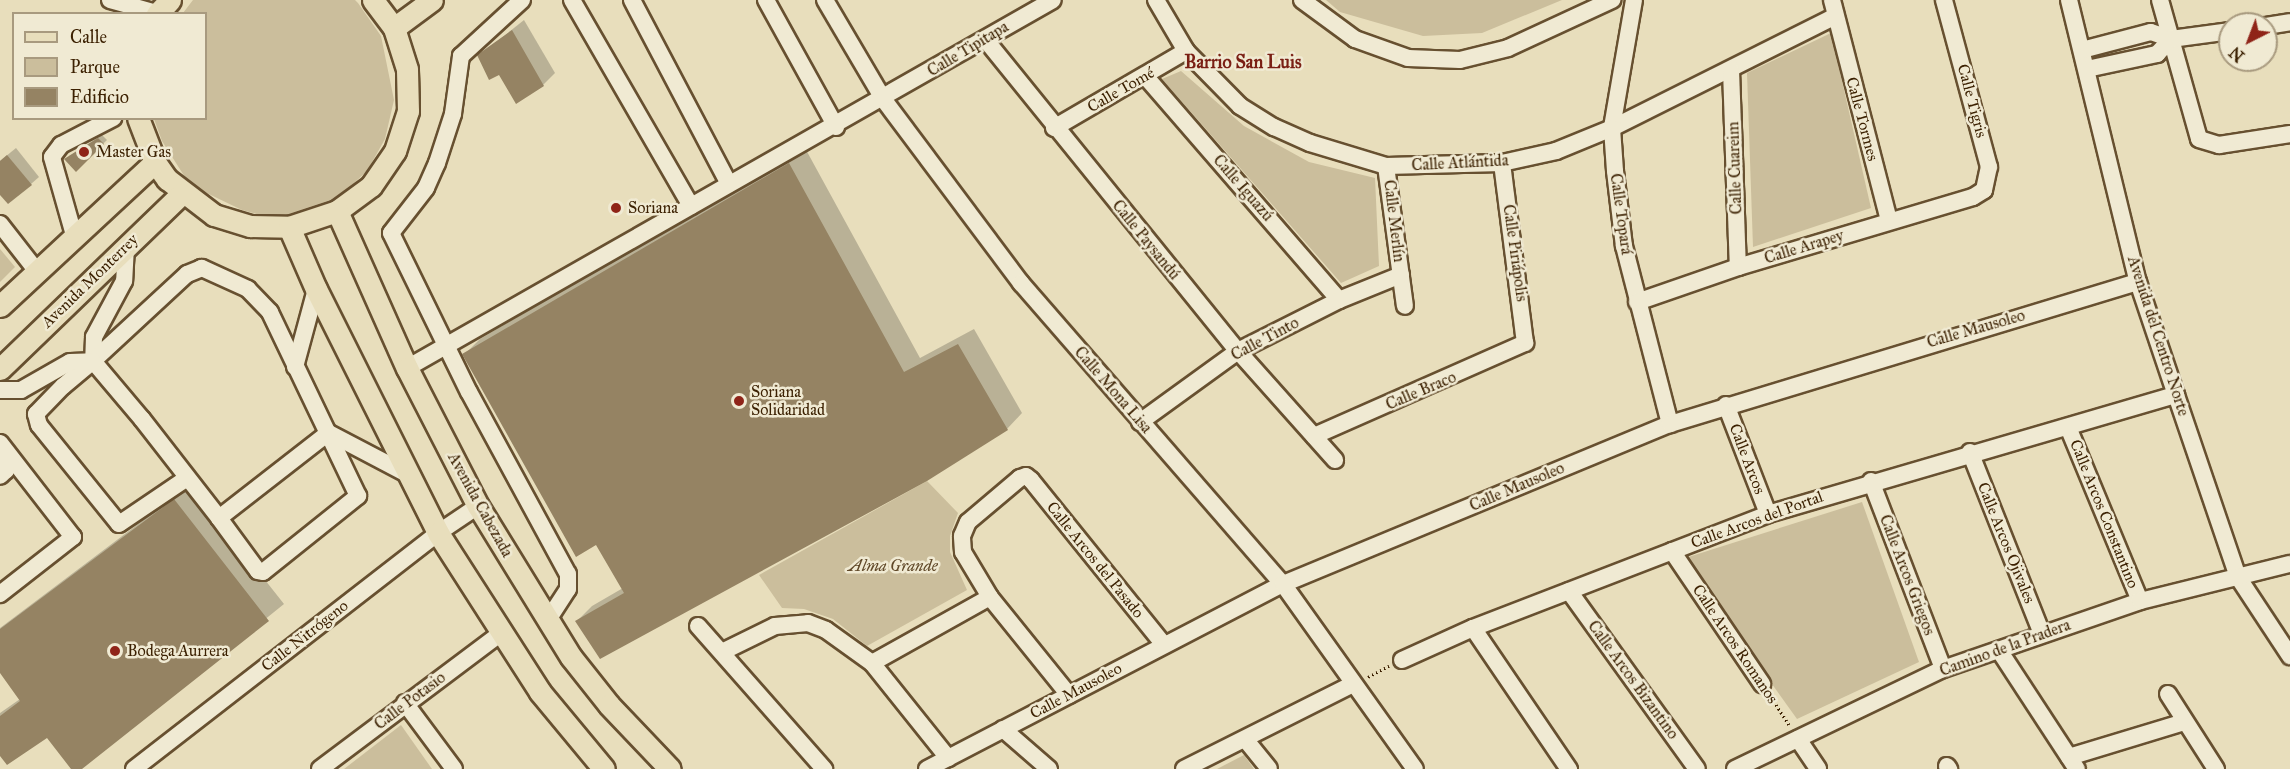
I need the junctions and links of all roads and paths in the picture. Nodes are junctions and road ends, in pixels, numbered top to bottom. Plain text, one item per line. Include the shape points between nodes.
1 (170, 0) edge
2 (373, 0) edge
3 (432, 0) edge
4 (522, 0) edge
5 (572, 0) edge
6 (632, 0) edge
7 (766, 0) edge
8 (825, 0) edge
9 (1053, 0) edge
10 (1156, 0) edge
11 (1302, 0) edge
12 (1612, 0) edge
13 (1634, 0) edge
14 (1832, 0) edge
15 (1944, 0) edge
16 (2069, 0) edge
17 (2160, 0) edge
18 (114, 4) edge
19 (1591, 4) edge
20 (152, 12) edge
21 (158, 12) edge
22 (1834, 17) junction
23 (394, 28) junction
24 (2218, 33) edge
25 (985, 39) junction
26 (2171, 39) junction
27 (2082, 50) junction
28 (1186, 51) junction
29 (2087, 69) junction
30 (1731, 70) junction
31 (1146, 77) junction
32 (884, 100) junction
33 (109, 120) edge
34 (137, 120) edge
35 (836, 127) junction
36 (1054, 128) junction
37 (1612, 128) junction
38 (2290, 134) edge
39 (155, 162) junction
40 (1502, 163) junction
41 (1386, 166) junction
42 (729, 184) junction
43 (181, 194) junction
44 (1973, 197) joint
45 (691, 206) junction
46 (338, 212) junction
47 (1889, 220) junction
48 (0, 224) edge
49 (289, 227) junction
50 (74, 235) junction
51 (126, 246) junction
52 (1738, 267) junction
53 (36, 270) junction
54 (1401, 275) junction
55 (2138, 282) junction
56 (315, 289) junction
57 (1339, 300) junction
58 (1637, 302) junction
59 (0, 306) edge
60 (1405, 306) dead end
61 (1525, 343) joint
62 (446, 346) junction
63 (1238, 351) junction
64 (93, 360) junction
65 (295, 367) junction
66 (407, 368) junction
67 (0, 369) edge
68 (0, 390) edge
69 (2176, 395) junction
70 (1726, 405) junction
71 (1140, 422) junction
72 (1670, 424) junction
73 (2068, 427) junction
74 (328, 433) junction
75 (1314, 436) junction
76 (0, 443) edge
77 (1970, 452) junction
78 (0, 460) edge
79 (1335, 460) dead end
80 (408, 474) junction
81 (0, 476) edge
82 (187, 478) junction
83 (1871, 481) junction
84 (478, 506) junction
85 (1768, 514) junction
86 (219, 518) junction
87 (438, 533) junction
88 (1672, 551) junction
89 (2290, 564) edge
90 (2238, 577) junction
91 (1283, 584) junction
92 (1569, 591) junction
93 (0, 594) edge
94 (990, 597) junction
95 (2140, 601) junction
96 (547, 621) junction
97 (698, 626) dead end
98 (1473, 628) junction
99 (501, 634) junction
100 (2042, 634) junction
101 (1164, 645) junction
102 (1999, 650) junction
103 (722, 652) junction
104 (2290, 656) edge
105 (1402, 660) joint
106 (872, 663) junction
107 (1943, 669) junction
108 (1353, 684) junction
109 (1762, 684) joint
110 (2168, 694) dead end
111 (1069, 695) junction
112 (405, 703) junction
113 (2184, 722) junction
114 (1003, 729) junction
115 (1245, 739) junction
116 (1798, 739) junction
117 (948, 758) junction
118 (2073, 763) edge
119 (135, 769) edge
120 (320, 769) edge
121 (454, 769) edge
122 (604, 769) edge
123 (670, 769) edge
124 (824, 769) edge
125 (927, 769) edge
126 (1049, 769) edge
127 (1184, 769) edge
128 (1269, 769) edge
129 (1414, 769) edge
130 (1569, 769) edge
131 (1697, 769) edge
132 (1735, 769) edge
133 (1818, 769) edge
134 (2216, 769) edge

1 - 21 main road
2 - 23 main road
3 - 23 main road
4 - 62 street via 461,56 453,114 437,163 413,208 391,231
5 - 45 street
6 - 42 street
7 - 35 street
8 - 32 street, Calle Mona Lisa
9 - 25 street, Calle Tipitapa
10 - 28 street, Calle Atlántida
11 - 19 street via 1355,39 1408,57 1460,60 1508,48
12 - 19 street
13 - 37 street, Calle Topará
14 - 22 street, Calle Tormes
15 - 44 street, Calle Tigris via 1989,167 1989,180
16 - 27 street, Avenida del Centro Norte
17 - 26 street
18 - 20 street
22 - 30 street, Calle Atlántida
22 - 47 street, Calle Tormes
23 - 46 main road via 407,69 408,111 395,151 377,177
24 - 26 street
25 - 32 street, Calle Tipitapa
25 - 36 street, Calle Paysandú
26 - 27 street via 2151,32
26 - 29 street via 2157,54
26 - 38 street via 2194,131 2208,144
27 - 29 street, Avenida del Centro Norte
28 - 31 street, Calle Tomé
28 - 41 street, Calle Atlántida via 1220,89 1274,128
29 - 55 street, Avenida del Centro Norte
30 - 37 street, Calle Atlántida
30 - 52 street, Calle Cuareim
31 - 36 street, Calle Tomé
31 - 57 street, Calle Iguazú
32 - 35 street, Calle Tipitapa
32 - 71 street, Calle Mona Lisa via 1021,283
33 - 50 street via 61,145 52,157
34 - 39 main road
35 - 42 street, Calle Tipitapa
36 - 63 street, Calle Paysandú
37 - 40 street, Calle Atlántida via 1556,151
37 - 58 street, Calle Topará via 1624,246
39 - 43 main road
39 - 50 main road
40 - 41 street, Calle Atlántida
40 - 61 street, Calle Piriápolis
41 - 54 street, Calle Merlín
42 - 45 street, Calle Tipitapa
43 - 49 main road via 214,215 250,226
43 - 51 main road, Avenida Monterrey
44 - 47 street, Calle Arapey
45 - 62 street, Calle Tipitapa
46 - 49 main road
46 - 66 main road, Avenida Cabezada
47 - 52 street, Calle Arapey
48 - 53 street
49 - 56 main road
50 - 53 main road
51 - 64 street via 124,281 94,337
51 - 67 main road, Avenida Monterrey
52 - 58 street, Calle Arapey
53 - 59 main road
54 - 57 street, Calle Tinto
54 - 60 street, Calle Merlín
55 - 69 street, Avenida del Centro Norte
55 - 70 street, Calle Mausoleo
56 - 65 street
56 - 80 main road
57 - 63 street, Calle Tinto
58 - 72 street, Calle Topará
61 - 75 street, Calle Braco
62 - 66 street, Calle Tipitapa
62 - 96 street via 568,574 568,589
63 - 71 street, Calle Tinto
63 - 75 street, Calle Paysandú
64 - 65 street via 187,274 202,268 233,280 263,302
64 - 68 street via 70,362 21,390
64 - 82 street
64 - 82 street via 38,411 36,418 117,523 124,524
65 - 74 street
66 - 84 main road, Avenida Cabezada
69 - 73 street, Calle Arcos del Portal
69 - 90 street, Avenida del Centro Norte
70 - 72 street, Calle Mausoleo
70 - 85 street, Calle Arcos
71 - 91 street, Calle Mona Lisa
72 - 91 street, Calle Mausoleo
73 - 77 street, Calle Arcos del Portal
73 - 95 street, Calle Arcos Constantino
74 - 80 street
74 - 86 street
74 - 86 street via 358,493 355,500 261,572
75 - 79 street, Calle Paysandú
76 - 93 street via 73,537
77 - 83 street, Calle Arcos del Portal
77 - 100 street, Calle Arcos Ojivales
78 - 81 street via 6,470
80 - 87 main road
82 - 86 street
83 - 85 street, Calle Arcos del Portal
83 - 107 street, Calle Arcos Griegos
84 - 87 street, Calle Nitrógeno
84 - 96 main road, Avenida Cabezada
85 - 88 street, Calle Arcos del Portal
87 - 99 main road
87 - 119 street, Calle Nitrógeno
88 - 92 street, Calle Arcos del Portal
88 - 109 street, Calle Arcos Romanos
89 - 90 street, Camino de la Pradera
90 - 95 street, Camino de la Pradera
90 - 104 street, Avenida del Centro Norte
91 - 101 street, Calle Mausoleo
91 - 108 street, Calle Mona Lisa
92 - 98 street, Calle Arcos del Portal
92 - 131 street, Calle Arcos Bizantino
94 - 101 street, Calle Arcos del Pasado via 963,552 962,536 973,517 1026,476
94 - 106 street
94 - 111 street
95 - 100 street, Camino de la Pradera
96 - 123 main road, Avenida Cabezada via 609,705
97 - 103 street
98 - 105 street, Calle Arcos del Portal
98 - 130 street
99 - 112 street, Calle Potasio
99 - 122 main road via 540,692
100 - 102 street, Camino de la Pradera
101 - 111 street, Calle Mausoleo
102 - 107 street, Camino de la Pradera
102 - 118 street
103 - 106 street via 775,626 808,623 842,640
103 - 124 street
105 - 108 path
106 - 117 street
107 - 116 street, Camino de la Pradera
108 - 115 street
108 - 129 street, Calle Mona Lisa
109 - 116 path, Calle Arcos Romanos
110 - 113 street
111 - 114 street, Calle Mausoleo
112 - 120 street, Calle Potasio
112 - 121 street
113 - 118 street
113 - 134 street
114 - 117 street, Calle Mausoleo
114 - 126 street
115 - 127 street
115 - 128 street
116 - 132 street, Camino de la Pradera
116 - 133 street
117 - 125 street, Calle Mausoleo

